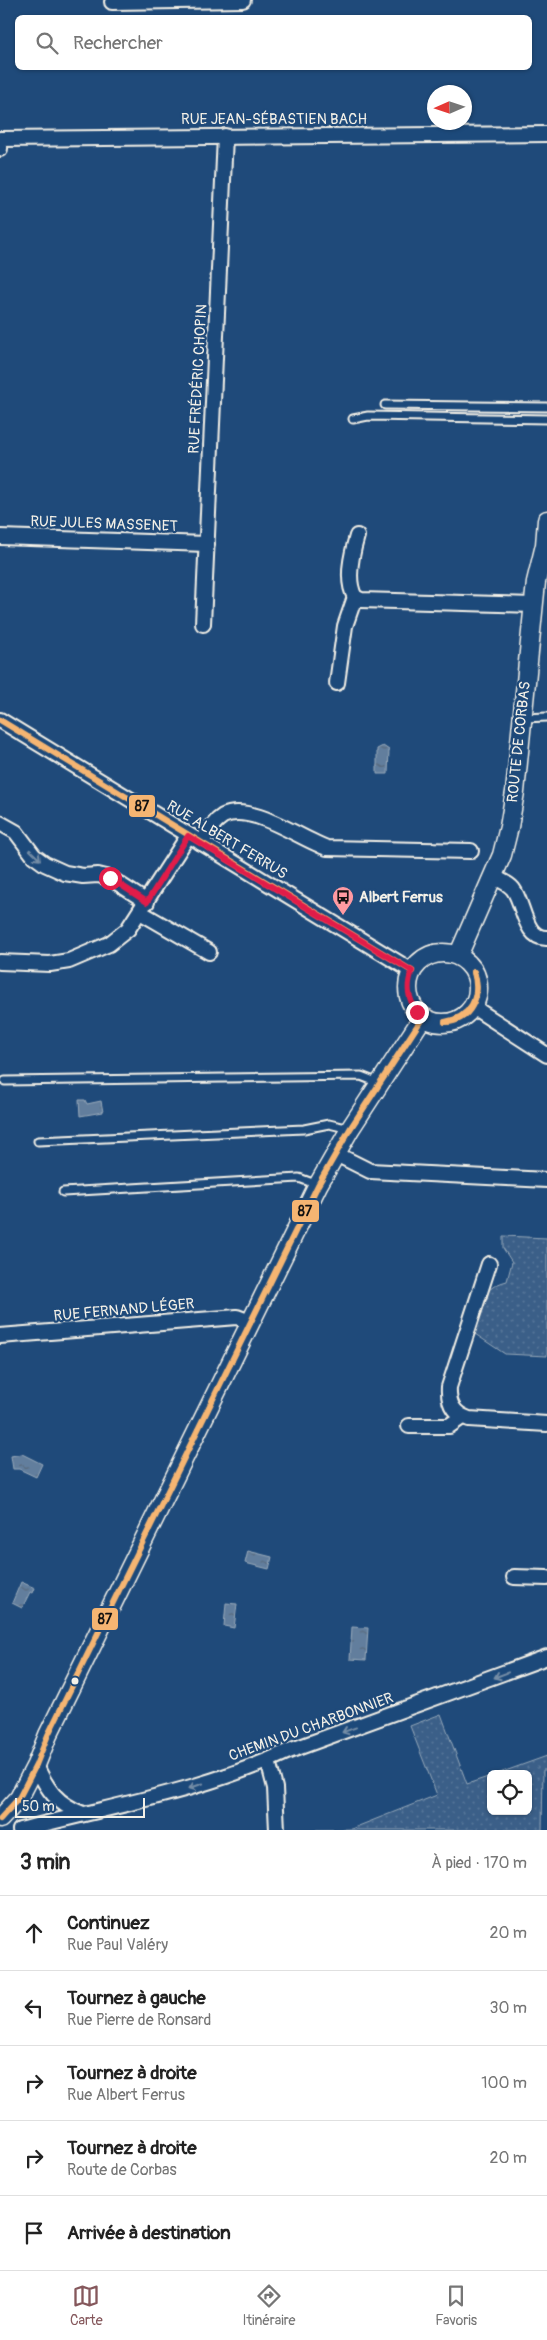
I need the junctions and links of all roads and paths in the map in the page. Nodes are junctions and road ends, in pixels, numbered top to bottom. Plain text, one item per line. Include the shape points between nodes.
1 (243, 0) edge
2 (112, 2) dead end
3 (547, 134) edge
4 (225, 136) junction
5 (0, 139) edge
6 (0, 149) edge
7 (386, 405) dead end
8 (547, 407) edge
9 (353, 419) dead end
10 (547, 419) edge
11 (547, 520) edge
12 (357, 536) dead end
13 (0, 537) edge
14 (207, 544) junction
15 (544, 564) edge
16 (356, 597) junction
17 (533, 606) junction
18 (203, 624) dead end
19 (338, 683) dead end
20 (547, 717) edge
21 (522, 718) junction
22 (0, 720) edge
23 (0, 823) edge
24 (188, 836) junction
25 (201, 843) junction
26 (471, 851) dead end
27 (493, 877) junction
28 (144, 907) junction
29 (547, 938) edge
30 (209, 952) dead end
31 (458, 956) junction
32 (0, 962) edge
33 (412, 971) junction
34 (473, 1007) junction
35 (423, 1017) junction
36 (547, 1055) edge
37 (5, 1081) dead end
38 (379, 1083) junction
39 (350, 1129) junction
40 (38, 1141) dead end
41 (336, 1154) junction
42 (547, 1180) edge
43 (318, 1185) junction
44 (63, 1192) dead end
45 (489, 1264) dead end
46 (250, 1322) junction
47 (0, 1336) edge
48 (462, 1417) junction
49 (547, 1424) edge
50 (409, 1426) dead end
51 (514, 1577) dead end
52 (547, 1578) edge
53 (547, 1657) edge
54 (268, 1761) junction
55 (36, 1765) junction
56 (83, 1814) junction
57 (0, 1819) edge
58 (0, 1826) edge
59 (3, 1830) edge
60 (20, 1830) edge
61 (277, 1830) edge

1 - 2 street
3 - 4 street, RUE JEAN-SÉBASTIEN BACH
4 - 5 street, RUE JEAN-SÉBASTIEN BACH
4 - 14 street, RUE FRÉDÉRIC CHOPIN
5 - 6 street
7 - 8 lane
9 - 10 lane via 368,416
11 - 15 street, ROUTE DE CORBAS
12 - 16 street via 351,571 351,586
13 - 14 street, RUE JULES MASSENET
14 - 18 street, RUE FRÉDÉRIC CHOPIN
15 - 17 street, ROUTE DE CORBAS
16 - 17 street
16 - 19 street via 345,626
17 - 21 street, ROUTE DE CORBAS
20 - 21 lane
21 - 27 street, ROUTE DE CORBAS via 516,792
22 - 24 street, RUE ALBERT FERRUS
23 -> 28 street via 16,832 34,856 45,864 64,873 110,878
24 - 25 street, RUE ALBERT FERRUS
24 - 28 street
25 - 26 street via 223,816 250,814 327,848
25 - 33 street, RUE ALBERT FERRUS
27 - 29 street via 512,888 532,931 540,938
27 - 31 street, ROUTE DE CORBAS
28 - 30 street
28 - 32 street via 128,929 109,944 69,961 50,964
31 - 33 street via 433,954 416,964
31 - 34 street via 470,965 477,979
33 - 35 street via 408,980 409,996
34 - 35 street via 464,1016 446,1023
34 - 36 street
35 - 38 street
37 - 38 lane via 361,1076
38 - 39 street
39 - 40 lane via 330,1124 304,1129
39 - 41 street
41 - 42 street via 370,1171
41 - 43 street
43 - 44 lane via 299,1178
43 - 46 street
45 - 48 street via 449,1387 450,1403
46 - 47 street, RUE FERNAND LÉGER via 237,1317
46 - 55 street
48 - 49 street
48 - 50 street via 449,1426
51 - 52 street
53 -> 54 street, CHEMIN DU CHARBONNIER
54 -> 56 street, CHEMIN DU CHARBONNIER via 179,1791
54 - 61 street via 275,1788
55 - 56 street via 42,1780 65,1807
55 - 57 street via 19,1798
56 - 60 street, CHEMIN DU CHARBONNIER
58 - 59 street

